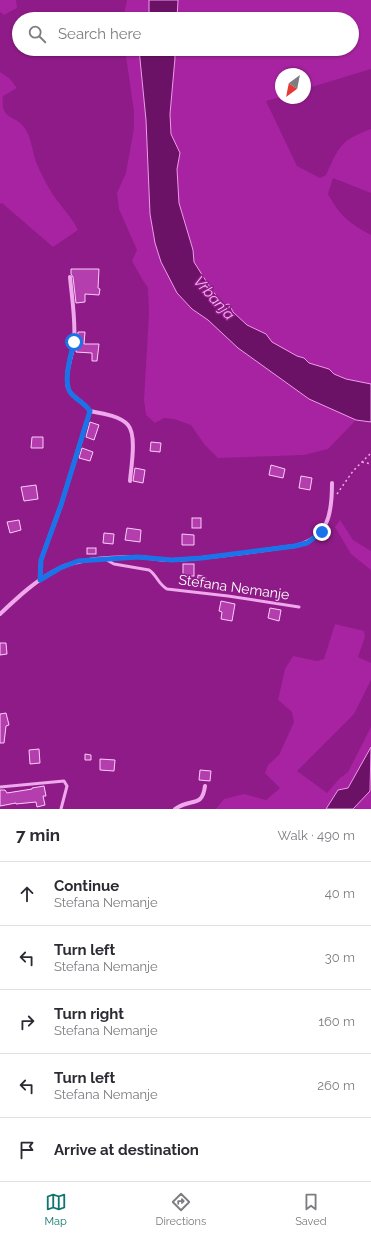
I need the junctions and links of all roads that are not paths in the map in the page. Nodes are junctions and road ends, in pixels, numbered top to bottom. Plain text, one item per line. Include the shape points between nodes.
1 (70, 277) dead end
2 (90, 411) junction
3 (130, 481) dead end
4 (332, 483) dead end
5 (105, 559) junction
6 (40, 580) junction
7 (299, 607) dead end
8 (0, 614) edge
9 (205, 786) dead end
10 (0, 787) edge
11 (61, 809) edge
12 (175, 809) edge

1 - 2 street via 74,342 67,383 70,392 86,404
2 - 3 street via 110,415 128,423 132,429
2 - 6 street via 41,560
4 - 5 street, Stefana Nemanje via 329,518 322,532 307,543 202,558
5 - 6 street, Stefana Nemanje via 78,561
5 - 7 lane, Stefana Nemanje via 114,564 149,570 153,572 160,585 167,589
6 - 8 street, Stefana Nemanje
9 - 12 street via 204,801 201,804
10 - 11 lane via 64,781 67,786

